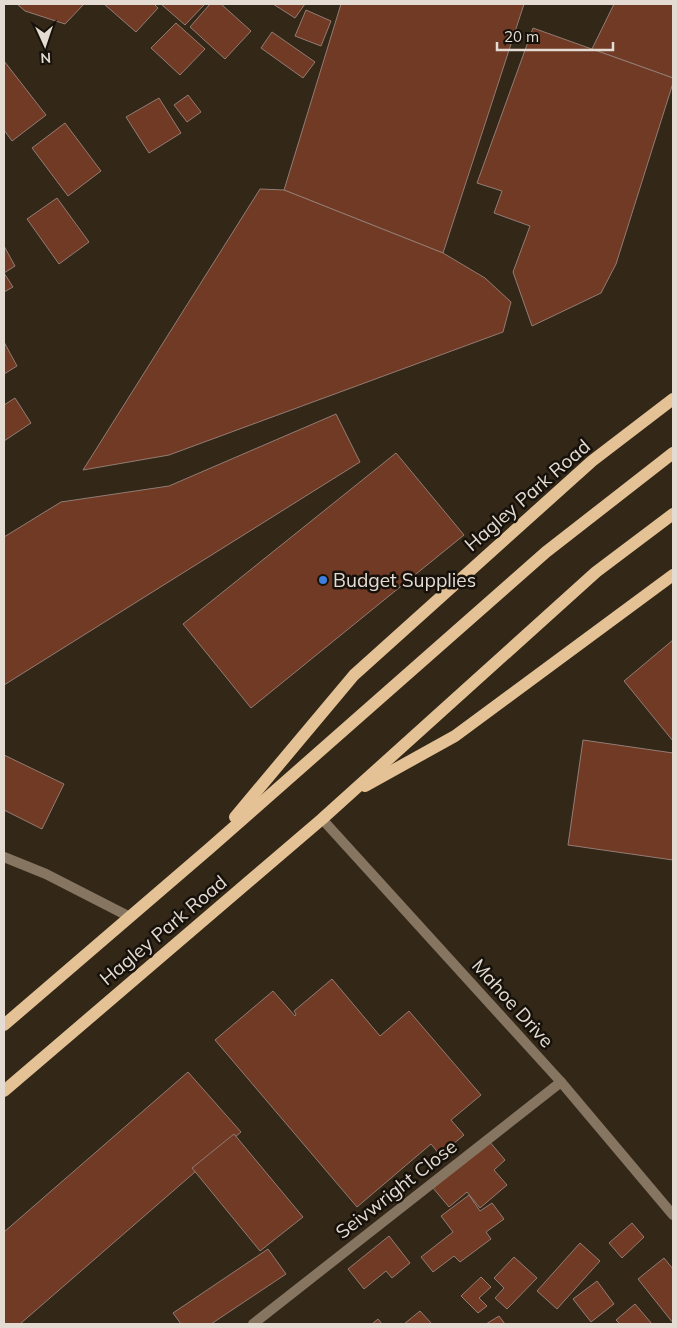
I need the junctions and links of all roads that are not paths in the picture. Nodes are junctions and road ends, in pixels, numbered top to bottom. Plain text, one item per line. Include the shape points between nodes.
1 (673, 399) edge
2 (673, 453) edge
3 (673, 514) edge
4 (673, 574) edge
5 (345, 797) junction
6 (322, 820) junction
7 (210, 848) junction
8 (4, 858) edge
9 (130, 917) junction
10 (4, 1025) edge
11 (561, 1082) junction
12 (4, 1091) edge
13 (673, 1215) edge
14 (253, 1324) edge

1 - 7 main road, Hagley Park Road via 592,461 354,675
2 - 7 main road, Hagley Park Road via 546,552
3 - 5 main road, Hagley Park Road via 596,572
4 - 5 main road, Hagley Park Road via 455,736
5 - 6 main road, Hagley Park Road
6 - 11 street, Mahoe Drive
6 - 12 main road, Hagley Park Road
7 - 9 main road, Hagley Park Road
8 - 9 street via 46,874
9 - 10 main road, Hagley Park Road
11 - 13 street, Mahoe Drive
11 - 14 street, Seivwright Close

